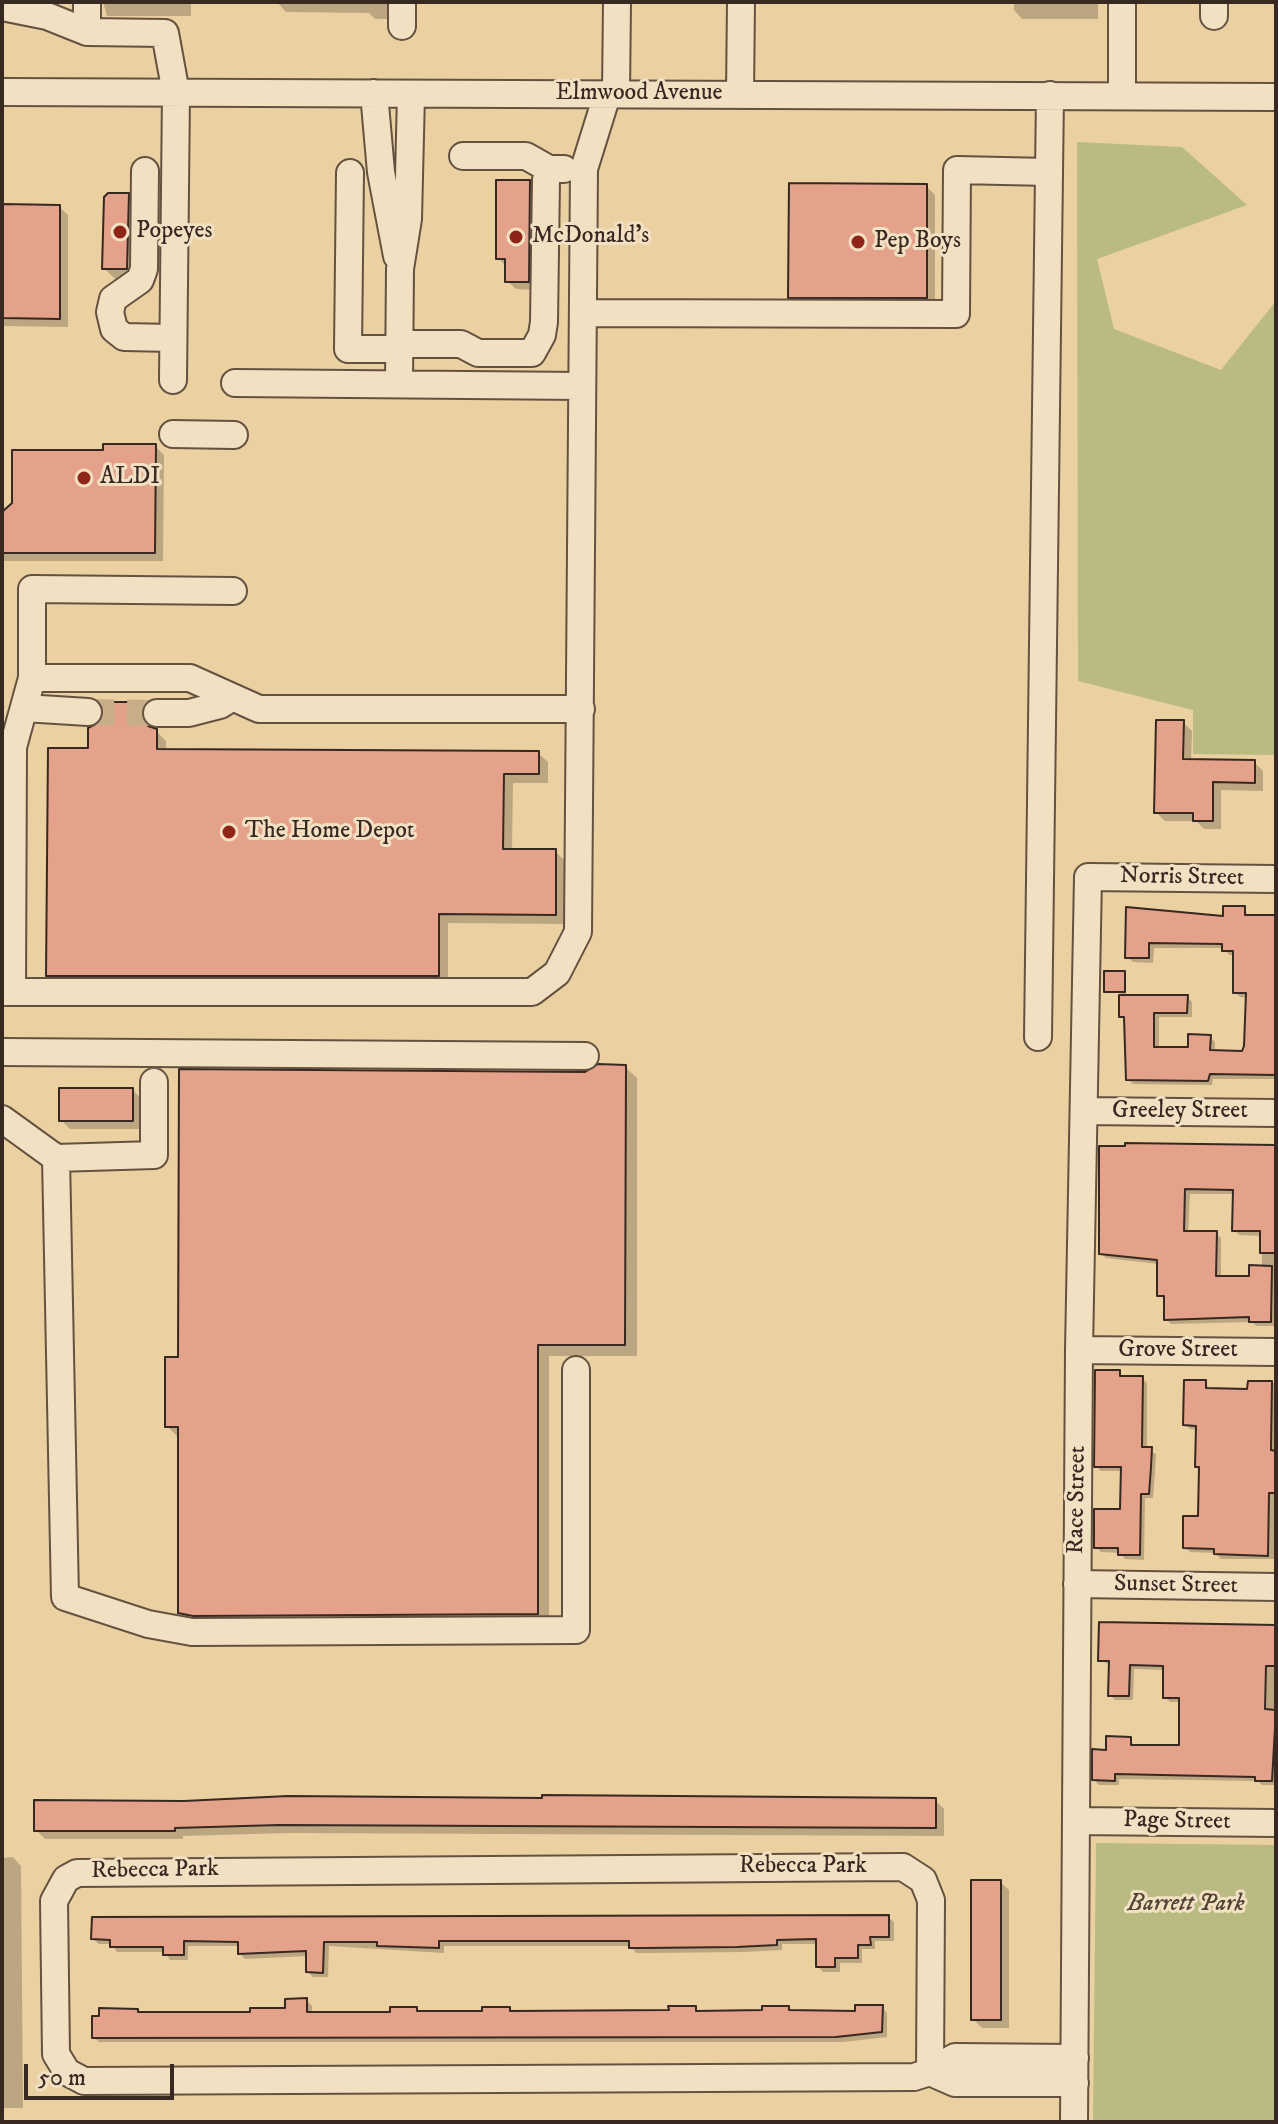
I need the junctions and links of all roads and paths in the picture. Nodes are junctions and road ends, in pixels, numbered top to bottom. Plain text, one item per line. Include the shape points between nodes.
1 (87, 2) edge
2 (617, 2) edge
3 (741, 2) edge
4 (1122, 2) edge
5 (2, 7) edge
6 (87, 32) junction
7 (2, 92) edge
8 (176, 93) junction
9 (374, 93) junction
10 (411, 94) junction
11 (612, 94) junction
12 (740, 94) junction
13 (1050, 95) junction
14 (1122, 96) junction
15 (1276, 97) edge
16 (463, 156) dead end
17 (549, 169) junction
18 (584, 169) junction
19 (145, 171) dead end
20 (1049, 172) junction
21 (350, 173) dead end
22 (400, 269) junction
23 (584, 313) junction
24 (173, 338) junction
25 (399, 346) junction
26 (173, 380) dead end
27 (235, 383) dead end
28 (399, 384) junction
29 (582, 386) junction
30 (173, 434) dead end
31 (234, 435) dead end
32 (233, 591) dead end
33 (32, 678) junction
34 (231, 698) junction
35 (24, 708) junction
36 (581, 709) junction
37 (88, 712) tunnel mouth
38 (157, 713) tunnel mouth
39 (1088, 877) joint
40 (1276, 879) edge
41 (7, 992) edge
42 (1038, 1037) dead end
43 (2, 1052) edge
44 (585, 1056) dead end
45 (154, 1082) dead end
46 (1084, 1111) junction
47 (1276, 1113) edge
48 (2, 1119) edge
49 (56, 1158) junction
50 (1079, 1350) junction
51 (1276, 1352) edge
52 (576, 1370) dead end
53 (1077, 1584) junction
54 (1276, 1587) edge
55 (1078, 1821) junction
56 (1276, 1823) edge
57 (1075, 2070) junction
58 (930, 2072) junction
59 (1074, 2122) edge

1 - 6 street
2 - 11 street
3 - 12 street
4 - 14 street
5 - 6 street via 47,16
6 - 8 street via 165,33
7 - 8 street, Elmwood Avenue
8 - 9 street, Elmwood Avenue
8 - 24 street
9 - 10 street, Elmwood Avenue
9 - 22 street via 381,172
10 - 11 street, Elmwood Avenue
10 - 22 street via 408,219
11 - 12 street, Elmwood Avenue
11 - 18 street
12 - 13 street, Elmwood Avenue
13 - 14 street, Elmwood Avenue
13 - 20 street
14 - 15 street, Elmwood Avenue
16 - 17 street via 526,156
17 - 18 street
17 - 25 street via 544,322 532,353 478,353 461,344
18 - 23 street
19 - 24 street via 144,269 140,280 113,299 110,312 114,329 124,337
20 - 23 street via 957,170 956,314
20 - 42 street
21 - 25 street via 348,349
22 - 25 street
23 - 29 street
24 - 26 street
25 - 28 street
27 - 28 street
28 - 29 street
29 - 36 street
30 - 31 street
32 - 33 street via 32,589
33 - 34 street via 190,678
33 - 35 street
34 - 36 street via 259,709
34 - 38 street via 189,713
35 - 37 street
35 - 41 street via 13,747
36 - 41 street via 578,932 557,973 532,992
39 - 40 street, Norris Street
39 - 46 street, Race Street
43 - 44 street
45 - 49 street via 154,1155
46 - 47 street, Greeley Street
46 - 50 street, Race Street
48 - 49 street
49 - 52 street via 65,1597 192,1632 576,1630
50 - 51 street, Grove Street
50 - 53 street, Race Street
53 - 54 street, Sunset Street
53 - 55 street, Race Street
55 - 56 street, Page Street
55 - 57 street, Race Street
57 - 58 street, Rebecca Park via 955,2057
57 - 59 street, Race Street
58 - 58 street, Rebecca Park via 893,2077 84,2081 67,2072 56,2054 54,1901 66,1879 88,1871 903,1867 923,1880 931,1900

